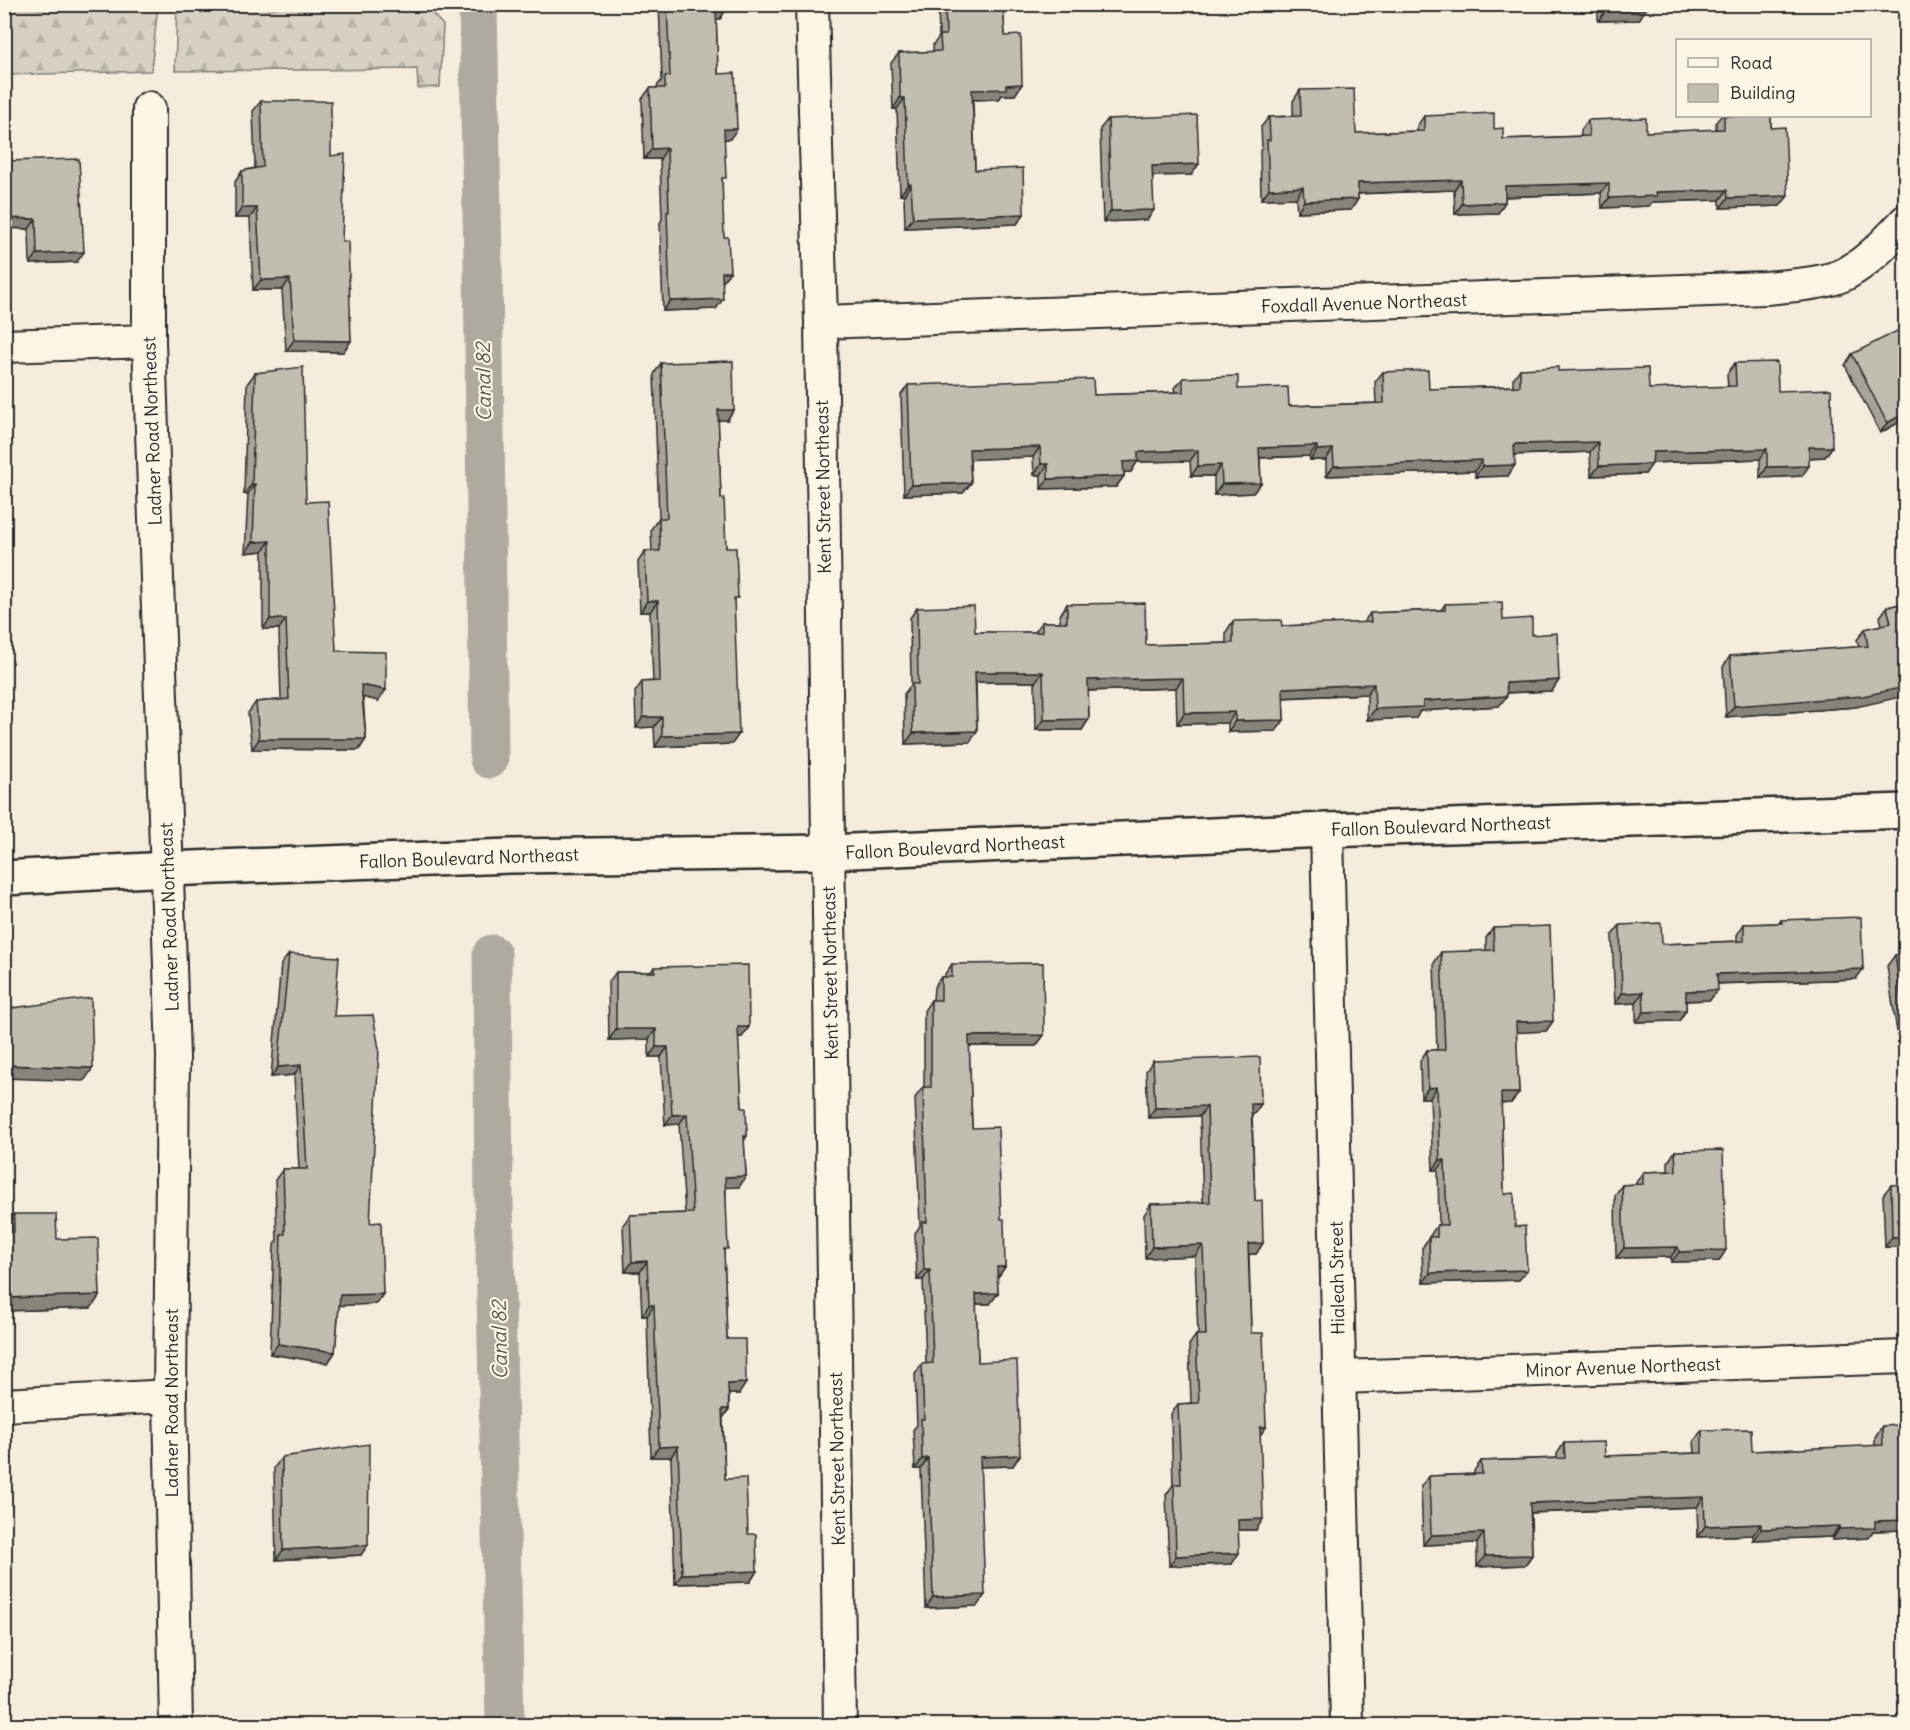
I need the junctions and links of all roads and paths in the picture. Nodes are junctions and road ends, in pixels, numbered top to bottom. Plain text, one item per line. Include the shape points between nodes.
1 (812, 4) edge
2 (149, 108) dead end
3 (1898, 229) edge
4 (821, 322) junction
5 (149, 340) junction
6 (4, 346) edge
7 (1905, 811) edge
8 (1327, 830) junction
9 (829, 852) junction
10 (167, 869) junction
11 (4, 878) edge
12 (1905, 1357) edge
13 (1340, 1377) junction
14 (170, 1396) junction
15 (4, 1405) edge
16 (176, 1725) edge
17 (840, 1725) edge
18 (1347, 1725) edge

1 - 4 street, Kent Street Northeast
2 - 5 street, Ladner Road Northeast
3 - 4 street, Foxdall Avenue Northeast via 1873,256 1845,275 1765,288
4 - 9 street, Kent Street Northeast
5 - 6 street
5 - 10 street, Ladner Road Northeast
7 - 8 street, Fallon Boulevard Northeast
8 - 9 street, Fallon Boulevard Northeast
8 - 13 street, Hialeah Street
9 - 10 street, Fallon Boulevard Northeast via 510,856
9 - 17 street, Kent Street Northeast
10 - 11 street, Fallon Boulevard Northeast
10 - 14 street, Ladner Road Northeast via 173,1056
12 - 13 street, Minor Avenue Northeast
13 - 18 street, Hialeah Street
14 - 15 street
14 - 16 street, Ladner Road Northeast

